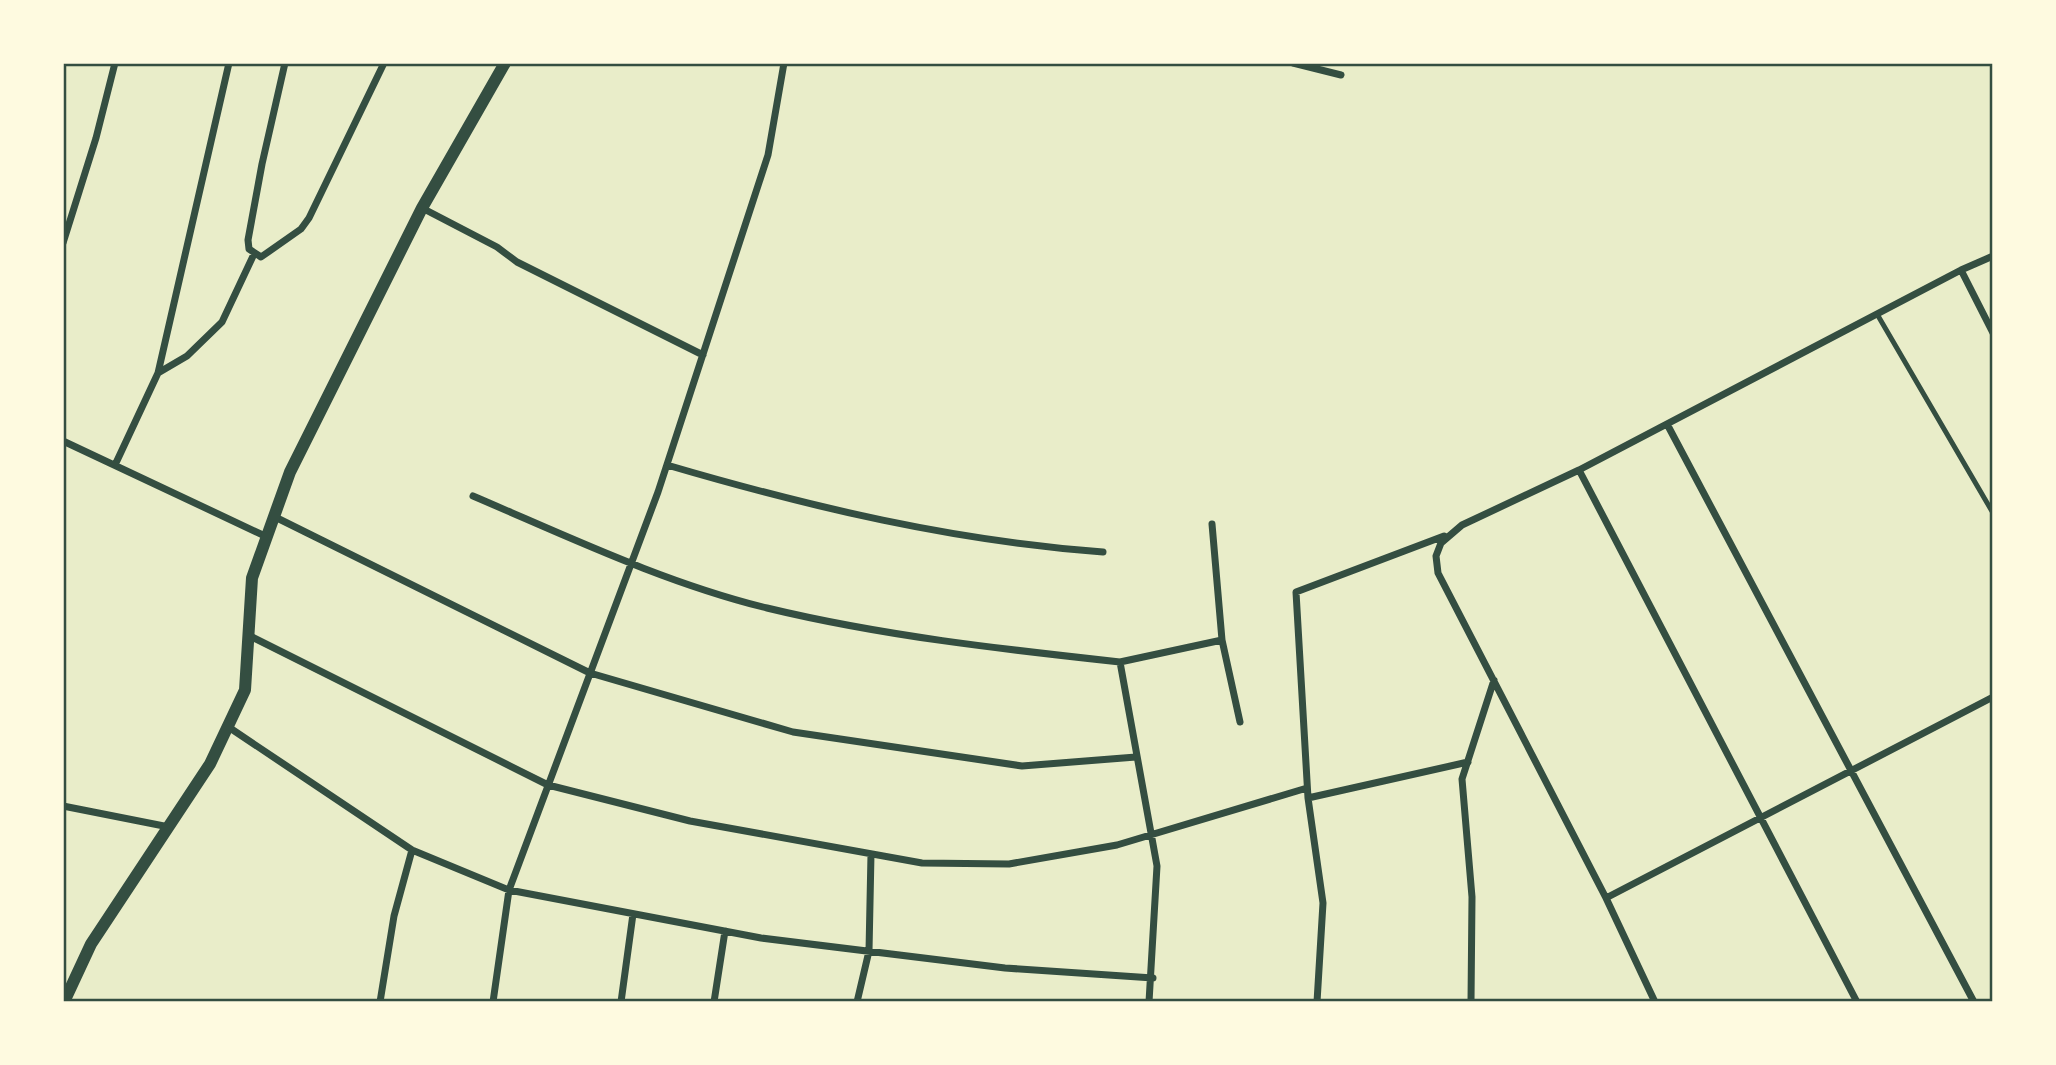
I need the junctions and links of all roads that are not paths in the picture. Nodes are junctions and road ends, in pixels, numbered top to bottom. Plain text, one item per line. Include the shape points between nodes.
1 (115, 63) edge
2 (229, 63) edge
3 (285, 63) edge
4 (384, 63) edge
5 (505, 63) edge
6 (784, 63) edge
7 (1293, 63) edge
8 (1341, 75) dead end
9 (422, 208) junction
10 (63, 243) edge
11 (254, 254) junction
12 (1993, 256) edge
13 (1961, 270) junction
14 (1877, 314) junction
15 (1993, 333) edge
16 (703, 355) junction
17 (158, 373) junction
18 (1667, 424) junction
19 (63, 441) edge
20 (115, 465) junction
21 (667, 465) junction
22 (1579, 470) junction
23 (473, 496) dead end
24 (1993, 513) edge
25 (273, 516) junction
26 (1212, 524) dead end
27 (1448, 534) junction
28 (265, 536) junction
29 (1103, 552) dead end
30 (631, 564) junction
31 (250, 636) junction
32 (1222, 640) junction
33 (1120, 662) junction
34 (590, 673) junction
35 (1494, 680) junction
36 (1993, 697) edge
37 (1240, 722) dead end
38 (227, 726) junction
39 (1136, 757) junction
40 (1468, 762) junction
41 (1850, 772) junction
42 (548, 785) junction
43 (1307, 788) junction
44 (1308, 798) junction
45 (63, 806) edge
46 (1761, 818) junction
47 (169, 827) junction
48 (1151, 834) junction
49 (412, 850) junction
50 (871, 854) junction
51 (509, 890) junction
52 (1606, 898) junction
53 (633, 914) junction
54 (726, 931) junction
55 (869, 951) junction
56 (1153, 978) junction
57 (64, 1002) edge
58 (380, 1002) edge
59 (493, 1002) edge
60 (621, 1002) edge
61 (714, 1002) edge
62 (857, 1002) edge
63 (1149, 1002) edge
64 (1317, 1002) edge
65 (1471, 1002) edge
66 (1654, 1002) edge
67 (1857, 1002) edge
68 (1974, 1002) edge

1 - 10 street
2 - 17 street
3 - 11 street via 249,232 249,249
4 - 11 street via 309,218 272,252 261,257
5 - 9 street
6 - 16 street via 768,155
7 - 8 street
9 - 16 street via 517,262
9 - 25 street via 290,472
11 - 17 street via 222,322 187,356
12 - 13 street
13 - 14 street
13 - 15 street
14 - 18 street
14 - 24 lane
16 - 21 street
17 - 20 street
18 - 22 street
18 - 41 street
19 - 20 street
20 - 28 street
21 - 29 street via 792,501 930,531
21 - 30 street
22 - 27 street
22 - 46 street
23 - 30 street
25 - 28 street
25 - 34 street
26 - 32 street
27 - 35 street via 1436,556 1438,573
27 - 43 street via 1296,592
28 - 31 street via 252,578
30 - 33 street via 765,608 950,644
30 - 34 street
31 - 38 street via 245,690
31 - 42 street
32 - 33 street
32 - 37 street
33 - 39 street
34 - 39 street via 806,734 1022,766
34 - 42 street
35 - 40 street
35 - 52 street
36 - 41 street
38 - 47 street via 210,764
38 - 49 street
39 - 48 street
40 - 44 street
40 - 65 street via 1462,779 1472,897
41 - 46 street
41 - 68 street
42 - 50 street via 690,821
42 - 51 street
43 - 44 street
43 - 48 street
44 - 64 street via 1323,903
45 - 47 street
46 - 52 street
46 - 67 street
47 - 57 street via 91,944
48 - 50 street via 1117,845 1009,864 922,863
48 - 56 street via 1157,866
49 - 51 street
49 - 58 street via 394,916
50 - 55 street
51 - 53 street
51 - 59 street
52 - 66 street
53 - 54 street
53 - 60 street
54 - 55 street
54 - 61 street
55 - 56 street via 1005,968
55 - 62 street
56 - 63 street

